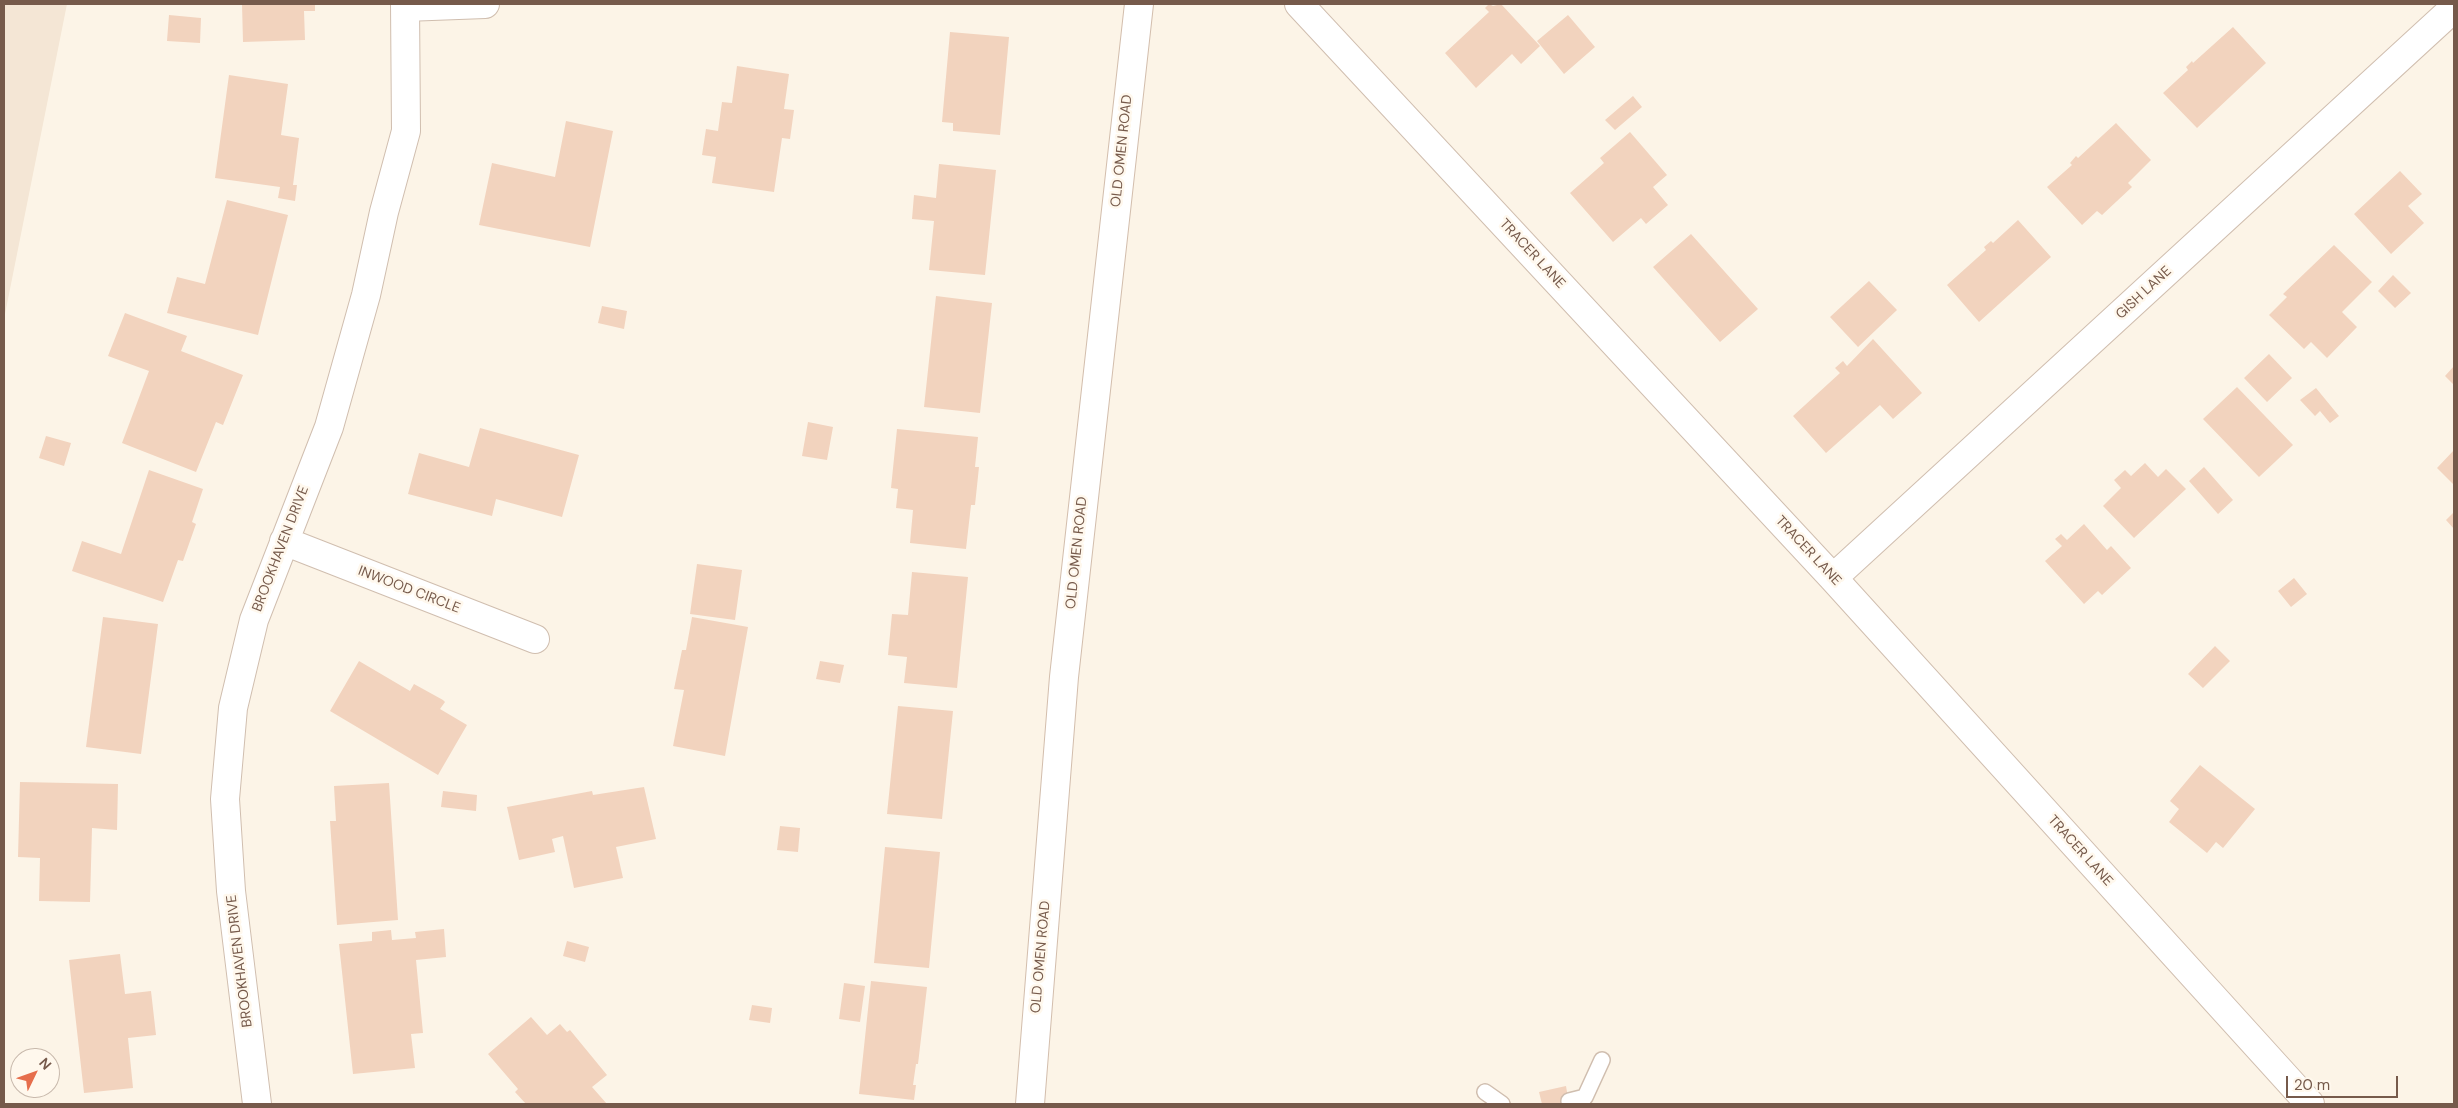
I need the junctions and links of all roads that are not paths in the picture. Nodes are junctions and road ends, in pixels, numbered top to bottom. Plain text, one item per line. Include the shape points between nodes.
1 (485, 4) edge
2 (1139, 4) edge
3 (1299, 4) edge
4 (405, 5) edge
5 (2454, 8) edge
6 (284, 541) junction
7 (1833, 578) junction
8 (534, 639) dead end
9 (1602, 1060) dead end
10 (1485, 1092) dead end
11 (1569, 1101) dead end
12 (258, 1104) edge
13 (1030, 1104) edge
14 (1502, 1104) edge
15 (2310, 1104) edge

1 - 4 street
2 - 13 street, OLD OMEN ROAD via 1064,677
3 - 7 street, TRACER LANE
4 - 6 street, BROOKHAVEN DRIVE via 406,131 366,295 329,427
5 - 7 street, GISH LANE
6 - 8 street, INWOOD CIRCLE
6 - 12 street, BROOKHAVEN DRIVE via 254,620 233,708 225,799 231,890
7 - 15 street, TRACER LANE
9 - 11 lane via 1585,1097
10 - 14 lane

